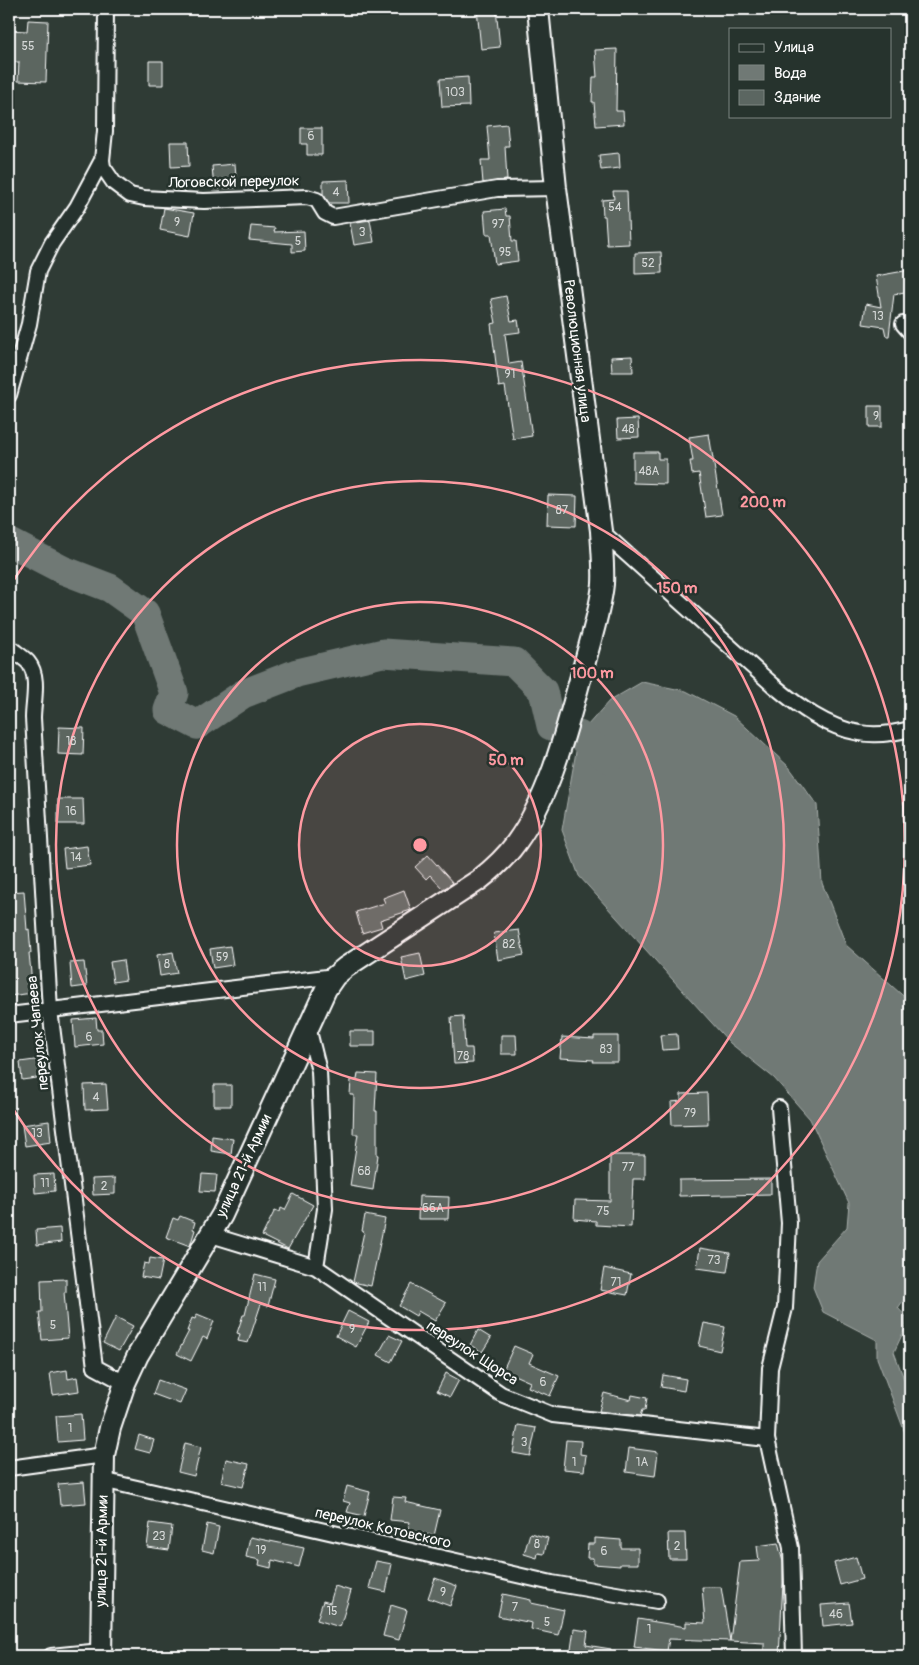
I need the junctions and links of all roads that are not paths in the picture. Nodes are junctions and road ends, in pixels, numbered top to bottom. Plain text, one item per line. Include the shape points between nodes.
1 (106, 9) edge
2 (538, 9) edge
3 (102, 160) junction
4 (556, 188) junction
5 (9, 395) edge
6 (601, 531) junction
7 (9, 648) edge
8 (910, 729) edge
9 (555, 763) joint
10 (336, 976) junction
11 (50, 1010) junction
12 (9, 1015) edge
13 (308, 1027) junction
14 (779, 1108) dead end
15 (211, 1235) junction
16 (316, 1267) junction
17 (125, 1382) junction
18 (766, 1439) junction
19 (104, 1455) junction
20 (9, 1468) edge
21 (102, 1480) junction
22 (656, 1602) dead end
23 (101, 1653) edge
24 (51, 1656) edge
25 (794, 1656) edge

1 - 3 street
2 - 4 main road, Революционная улица
3 - 4 street, Логовской переулок via 108,176 130,195 204,201 308,197 316,200 325,213 333,217 497,189
3 - 5 street via 38,271 29,324
4 - 6 main road, Революционная улица
6 - 8 street via 773,685 810,713 845,730 862,734
6 - 9 main road, Революционная улица via 604,570 601,598
7 - 11 street, переулок Чапаева via 28,662 35,677 33,718
9 - 10 main road, улица 21-й Армии via 517,843 492,870
10 - 11 street
10 - 13 main road, улица 21-й Армии via 326,989
11 - 12 street
11 - 17 street, переулок Чапаева via 95,1367
13 - 15 main road, улица 21-й Армии
13 - 16 street via 319,1071 325,1209
14 - 18 street via 789,1223 785,1308 770,1368
15 - 16 street, переулок Щорса
15 - 17 main road, улица 21-й Армии
16 - 18 street, переулок Щорса via 501,1394 553,1416
17 - 19 main road, улица 21-й Армии
18 - 25 street via 791,1548
19 - 20 street
19 - 21 main road, улица 21-й Армии
21 - 22 street, переулок Котовского via 552,1583
21 - 23 main road, улица 21-й Армии
23 - 24 street

